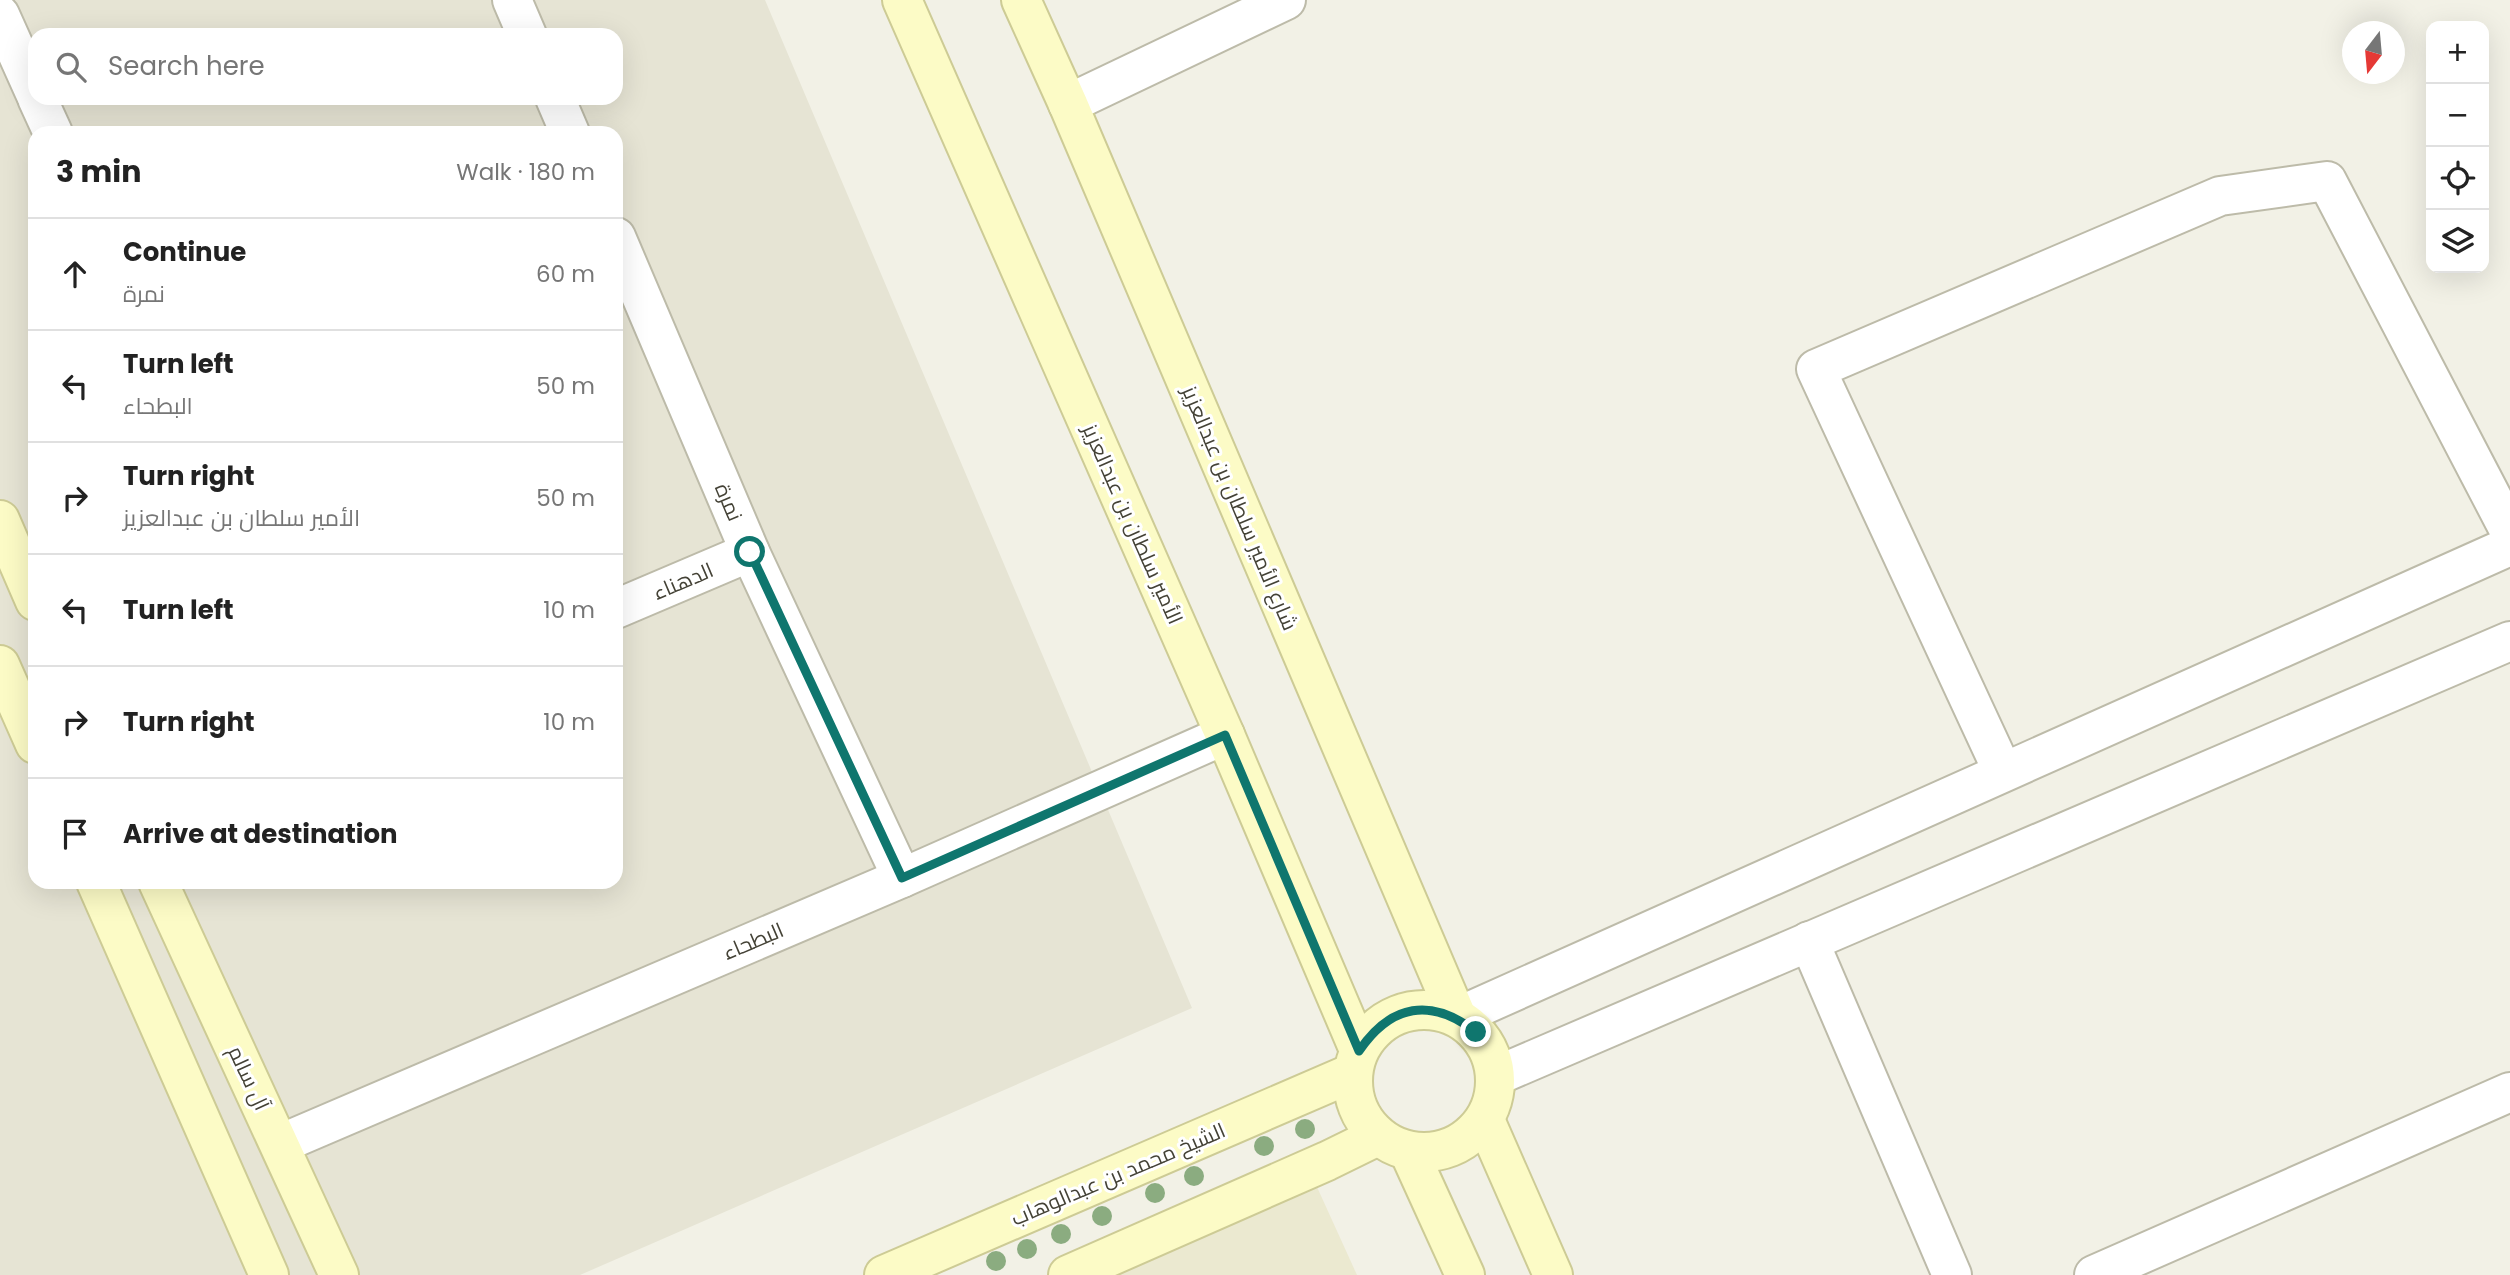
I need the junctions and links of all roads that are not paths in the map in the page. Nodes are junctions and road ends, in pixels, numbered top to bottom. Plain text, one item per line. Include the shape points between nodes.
1 (512, 0) edge
2 (902, 0) edge
3 (1021, 0) edge
4 (1286, 0) edge
5 (0, 15) edge
6 (524, 28) edge
7 (28, 77) edge
8 (1068, 104) junction
9 (40, 105) edge
10 (558, 105) edge
11 (50, 126) edge
12 (567, 126) edge
13 (623, 253) edge
14 (0, 520) edge
15 (2510, 532) edge
16 (2510, 546) edge
17 (750, 552) junction
18 (28, 585) edge
19 (623, 606) edge
20 (2510, 642) edge
21 (0, 664) edge
22 (28, 728) edge
23 (1225, 735) junction
24 (2003, 772) junction
25 (902, 878) junction
26 (99, 889) edge
27 (161, 889) edge
28 (1810, 941) junction
29 (1457, 1017) junction
30 (1355, 1062) junction
31 (1496, 1076) junction
32 (2510, 1092) edge
33 (1485, 1120) junction
34 (280, 1144) junction
35 (1394, 1144) junction
36 (269, 1275) edge
37 (339, 1275) edge
38 (884, 1275) edge
39 (1068, 1275) edge
40 (1465, 1275) edge
41 (1553, 1275) edge
42 (1952, 1275) edge
43 (2094, 1275) edge

1 - 6 street
2 - 23 main road, الأمير سلطان بن عبدالعزيز
3 - 8 main road, شارع الأمير سلطان بن عبدالعزيز
4 - 8 street
5 - 7 street
8 - 29 main road, شارع الأمير سلطان بن عبدالعزيز
9 - 11 street
10 - 12 street
13 - 17 street, نمرة
14 - 18 main road
15 - 24 street via 2327,181 2220,196 1816,369
16 - 24 street
17 - 19 street, الدهناء
17 - 25 street, نمرة
20 - 28 street
21 - 22 main road
23 - 25 street, البطحاء
23 - 30 main road, الأمير سلطان بن عبدالعزيز
24 - 29 street
25 - 34 street, البطحاء
26 - 36 main road
27 - 34 main road, آل سالم
28 - 31 street
28 - 42 street
29 - 30 main road via 1435,1010 1412,1010 1390,1018 1371,1032
29 - 31 main road via 1476,1032 1489,1052
30 - 35 main road via 1354,1096 1362,1118
30 - 38 main road, الشيخ محمد بن عبدالوهاب
31 - 33 main road
32 - 43 street
33 - 35 main road via 1452,1148 1431,1153
33 - 41 main road
34 - 37 main road, آل سالم
35 - 39 main road via 1327,1161
35 - 40 main road

